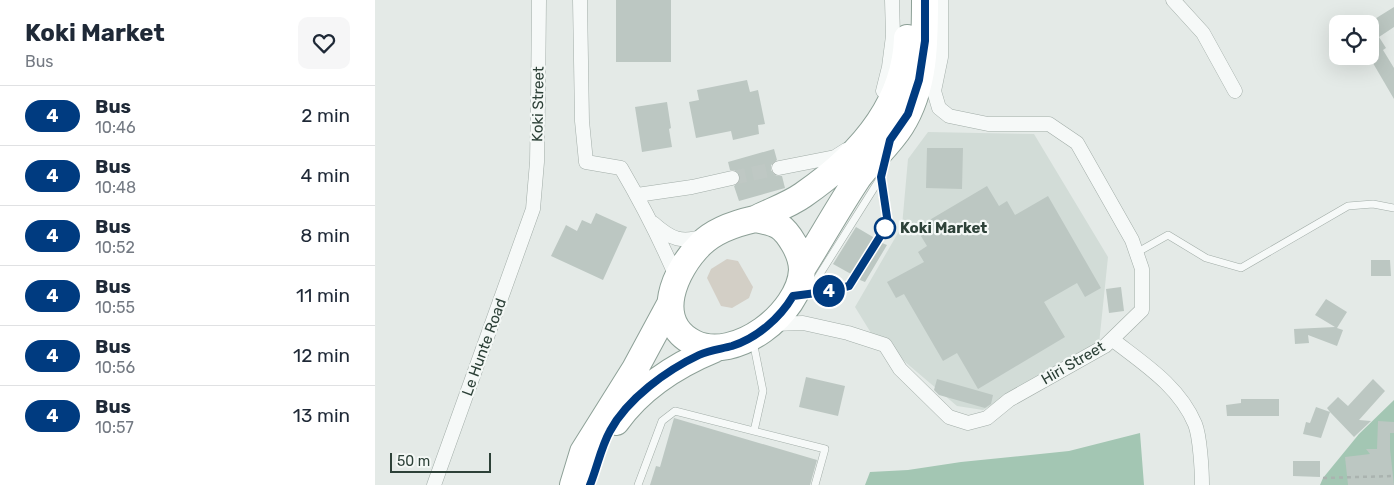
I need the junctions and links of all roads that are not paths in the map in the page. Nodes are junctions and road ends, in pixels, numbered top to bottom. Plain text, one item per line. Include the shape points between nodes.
1 (539, 0) edge
2 (580, 0) edge
3 (892, 0) edge
4 (909, 0) edge
5 (925, 0) edge
6 (941, 0) edge
7 (1173, 0) edge
8 (1235, 91) dead end
9 (890, 140) junction
10 (779, 168) tunnel mouth
11 (881, 177) junction
12 (732, 178) tunnel mouth
13 (637, 194) junction
14 (1394, 208) edge
15 (533, 209) joint
16 (649, 219) junction
17 (755, 219) junction
18 (719, 232) junction
19 (878, 240) dead end
20 (1136, 253) junction
21 (855, 277) dead end
22 (677, 280) junction
23 (801, 286) junction
24 (669, 306) junction
25 (761, 330) junction
26 (1113, 340) junction
27 (715, 349) junction
28 (754, 431) junction
29 (434, 485) edge
30 (573, 485) edge
31 (590, 485) edge
32 (638, 485) edge
33 (815, 485) edge
34 (1203, 485) edge

1 - 15 street, Koki Street via 537,162
2 - 13 street via 581,121 586,162 621,168
3 - 10 street via 893,36 889,66 879,105 860,135 849,148 835,156
4 - 17 highway via 903,70 887,111 871,135 836,169 802,195
5 - 9 highway via 925,41 919,80 908,114
6 - 20 street, Hiri Street via 941,57 933,91 939,108 949,116 988,124 1049,124 1077,143 1132,240
7 - 8 street via 1203,33
9 - 11 lane
9 - 23 highway via 841,202
11 - 19 lane via 888,224
11 - 23 lane
12 - 13 street
13 - 16 street
14 - 20 lane via 1373,204 1349,206 1241,268 1207,258 1168,235
15 - 29 street, Le Hunte Road
16 - 18 street via 673,238 692,240
16 - 22 street
17 - 18 highway via 737,222
17 - 23 highway via 773,222 787,231 798,252
18 - 22 highway via 702,243
20 - 26 street, Hiri Street via 1142,269 1142,310
21 - 23 lane via 849,286
22 - 24 highway
23 - 25 highway via 785,309
24 - 27 highway via 675,325 685,339 703,348
24 - 30 highway via 635,369 583,452
25 - 26 street, Hiri Street via 803,323 885,345 900,369 949,417 968,423 987,418 1009,400
25 - 27 highway via 732,346
25 - 28 lane via 763,391
26 - 34 street via 1161,377 1184,404 1196,426
27 - 31 highway via 660,377 623,412 610,431
28 - 32 lane via 675,411 662,420
28 - 33 lane via 825,449

